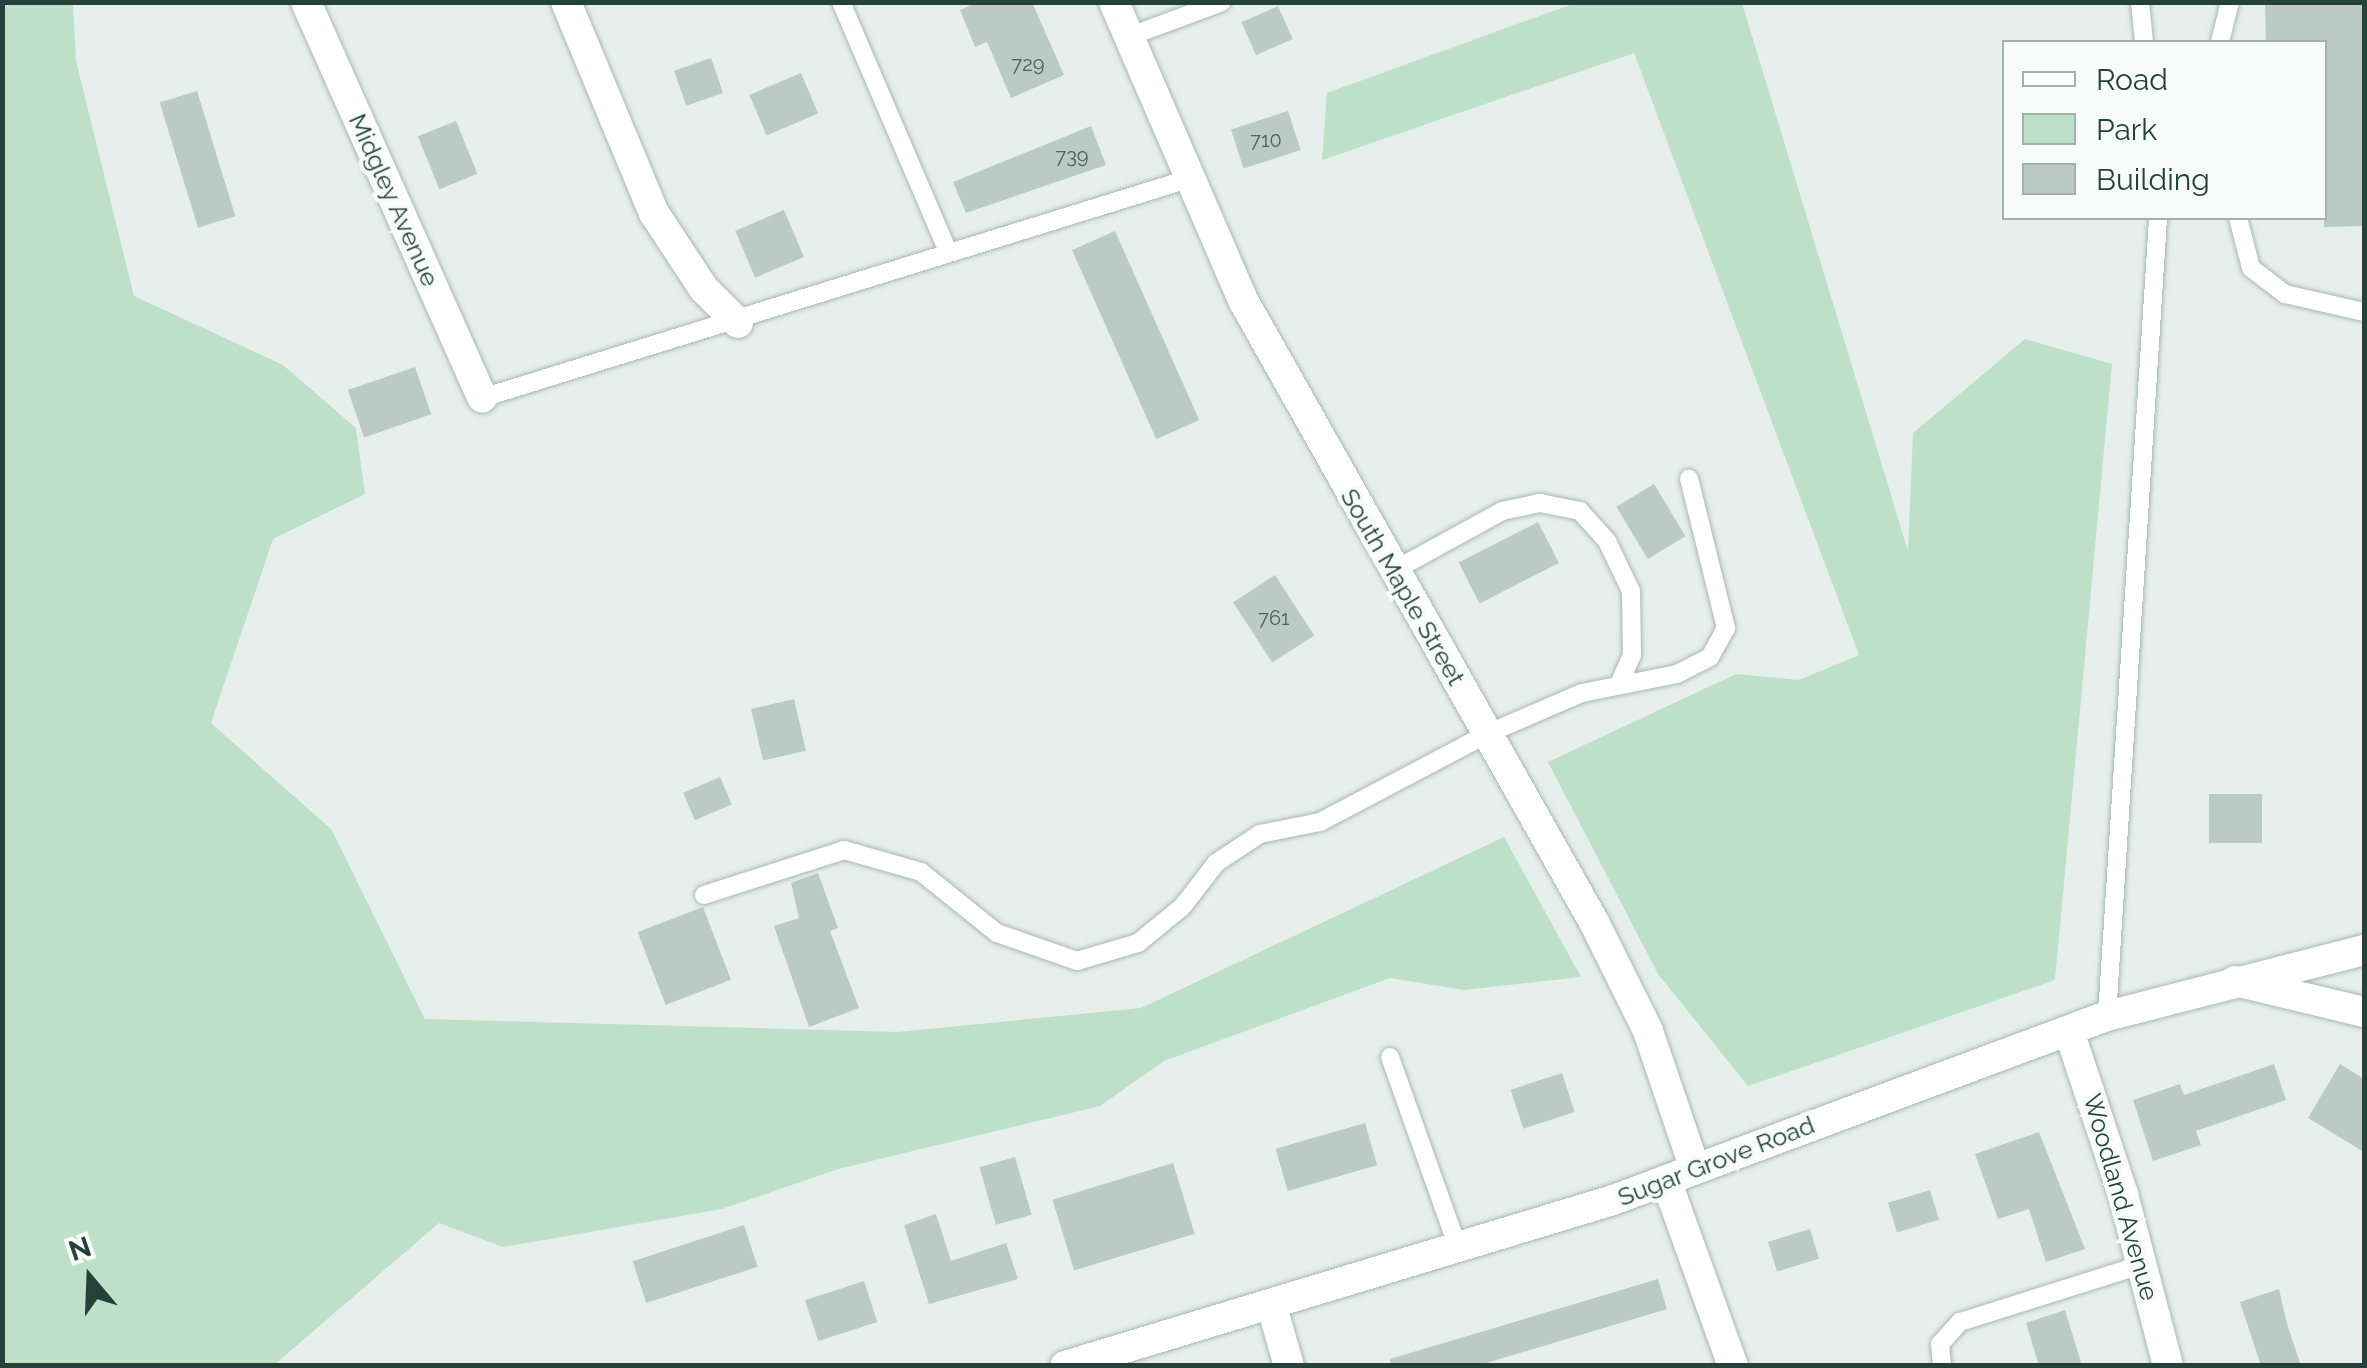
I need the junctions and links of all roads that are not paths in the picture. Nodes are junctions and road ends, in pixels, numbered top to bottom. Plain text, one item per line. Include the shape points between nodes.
1 (306, 2) edge
2 (566, 2) edge
3 (841, 2) edge
4 (1114, 2) edge
5 (1222, 2) edge
6 (2140, 2) edge
7 (2230, 2) edge
8 (1128, 37) junction
9 (2144, 40) edge
10 (2220, 40) edge
11 (1188, 179) junction
12 (2158, 220) edge
13 (2239, 220) edge
14 (948, 252) junction
15 (2364, 312) edge
16 (738, 322) junction
17 (482, 398) joint
18 (1688, 479) dead end
19 (1393, 570) junction
20 (1619, 684) junction
21 (1488, 733) junction
22 (704, 894) dead end
23 (2364, 950) edge
24 (2232, 981) junction
25 (2364, 1012) edge
26 (2107, 1016) junction
27 (2069, 1030) junction
28 (1390, 1057) dead end
29 (1695, 1169) junction
30 (1666, 1180) junction
31 (1459, 1251) junction
32 (2141, 1264) junction
33 (1272, 1307) junction
34 (1065, 1366) edge
35 (1289, 1366) edge
36 (1733, 1366) edge
37 (1942, 1366) edge
38 (2168, 1366) edge

1 - 17 street, Midgley Avenue
2 - 16 street via 654,213 704,289
3 - 14 lane
4 - 8 street, South Maple Street
5 - 8 lane
6 - 9 lane
7 - 10 lane
8 - 11 street, South Maple Street
11 - 14 lane
11 - 19 street, South Maple Street via 1286,382
12 - 26 lane
13 - 15 lane via 2251,268 2284,294
14 - 16 lane
16 - 17 lane
18 - 20 lane via 1726,628 1710,657 1676,674
19 - 20 lane via 1502,512 1540,503 1580,511 1607,541 1631,591 1632,655
19 - 21 street, South Maple Street
20 - 21 lane
21 - 22 lane via 1320,822 1260,834 1216,863 1183,906 1138,943 1077,961 997,933 922,872 844,850
21 - 29 street, South Maple Street via 1648,1031
23 - 24 street, Sugar Grove Road
24 - 25 street
24 - 26 street, Sugar Grove Road
26 - 27 street, Sugar Grove Road
27 - 29 street, Sugar Grove Road
27 - 32 street, Woodland Avenue
28 - 31 lane
29 - 30 street, Sugar Grove Road
30 - 31 street, Sugar Grove Road
30 - 36 street
31 - 33 street, Sugar Grove Road
32 - 37 lane via 1960,1322 1940,1344
32 - 38 street, Woodland Avenue
33 - 34 street, Sugar Grove Road
33 - 35 street

